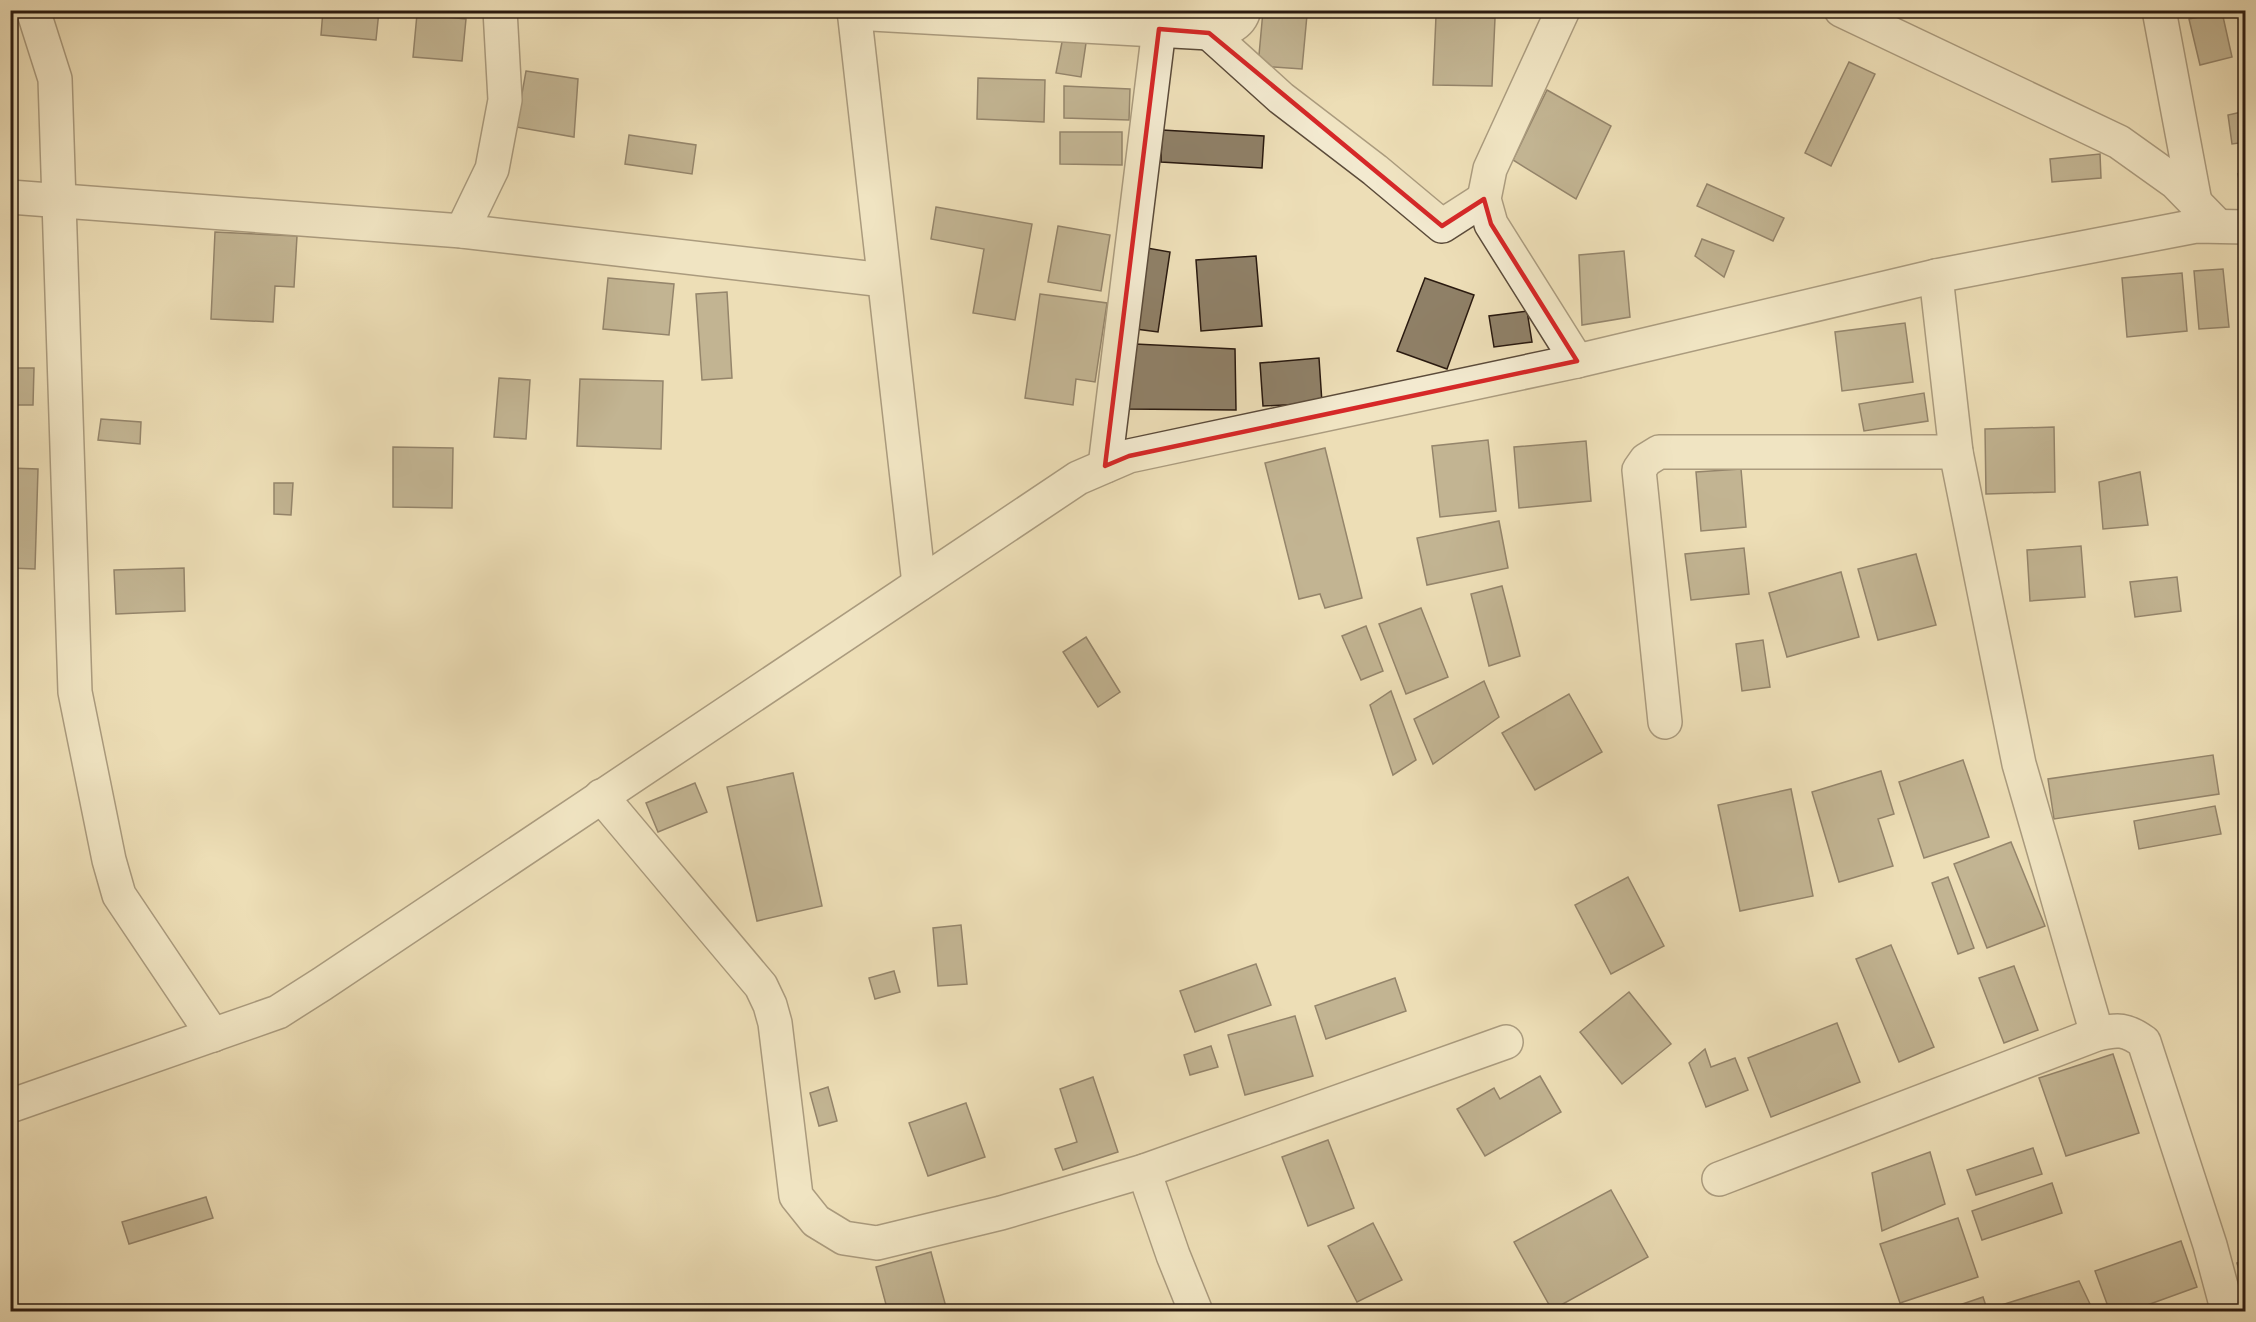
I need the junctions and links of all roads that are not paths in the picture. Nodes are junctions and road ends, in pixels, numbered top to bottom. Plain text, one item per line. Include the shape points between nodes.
1 (33, 10) edge
2 (500, 10) edge
3 (1244, 10) edge
4 (1563, 10) edge
5 (1840, 10) edge
6 (2159, 10) edge
7 (854, 12) edge
8 (1159, 29) junction
9 (1209, 33) junction
10 (10, 197) edge
11 (1484, 199) junction
12 (60, 202) junction
13 (2219, 218) edge
14 (462, 231) junction
15 (1936, 276) junction
16 (884, 280) junction
17 (1577, 361) junction
18 (1956, 452) junction
19 (1105, 466) junction
20 (919, 584) junction
21 (1665, 722) dead end
22 (601, 796) junction
23 (2097, 1034) junction
24 (213, 1035) junction
25 (1506, 1042) dead end
26 (10, 1106) edge
27 (1144, 1171) junction
28 (1719, 1179) dead end
29 (1196, 1311) edge
30 (2228, 1311) edge

1 - 12 street via 56,79
2 - 14 street via 505,100 492,169
3 - 9 street via 1230,29
4 - 11 street via 1490,169
5 - 13 street via 2119,142
6 - 13 street
7 - 8 street
7 - 16 street
8 - 9 street
8 - 19 street
9 - 11 street via 1281,98 1442,226
10 - 12 street
11 - 17 street via 1491,224
12 - 14 street
12 - 24 street via 75,692 119,895
13 - 15 street via 2196,226
14 - 16 street
15 - 17 street
15 - 18 street
16 - 20 street
17 - 19 street via 1141,454
18 - 21 street via 1659,452 1646,460 1639,470
18 - 23 street via 2019,764
19 - 20 street via 1078,478
20 - 22 street
22 - 24 street via 278,1012
22 - 27 street via 761,986 775,1023 796,1196 816,1221 844,1238 878,1243
23 - 28 street
23 - 30 street via 2115,1030 2132,1033 2144,1042
24 - 26 street
25 - 27 street
27 - 29 street

